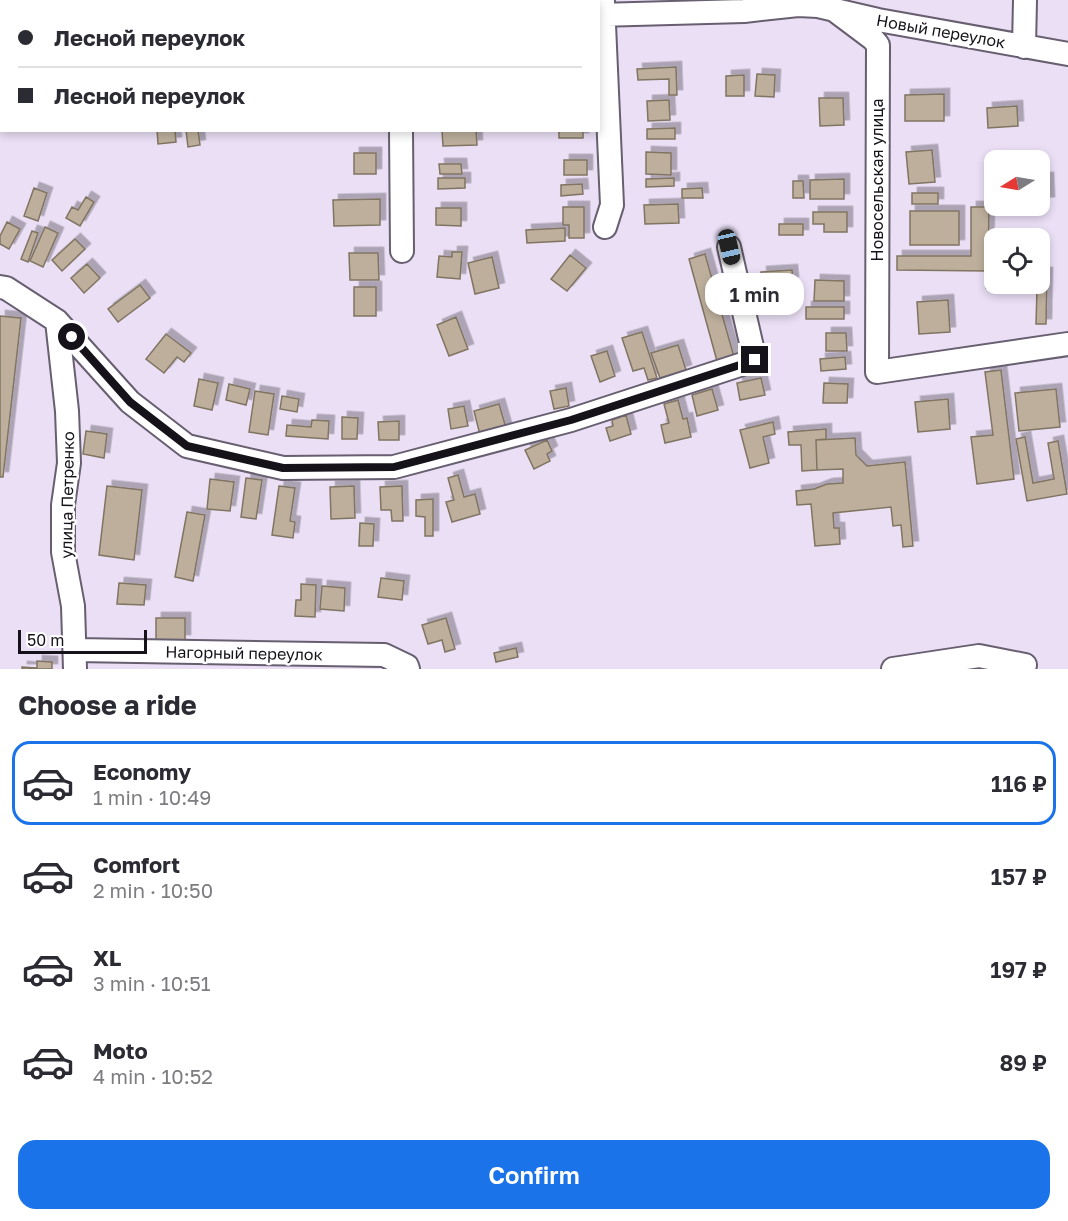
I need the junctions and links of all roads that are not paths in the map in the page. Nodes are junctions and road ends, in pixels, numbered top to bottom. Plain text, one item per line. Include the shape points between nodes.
1 (1024, 0) edge
2 (823, 5) edge
3 (602, 10) edge
4 (1024, 47) junction
5 (1068, 54) edge
6 (401, 132) edge
7 (605, 227) dead end
8 (729, 247) dead end
9 (402, 251) dead end
10 (0, 287) edge
11 (57, 321) junction
12 (1068, 344) edge
13 (76, 659) edge
14 (1025, 665) dead end
15 (408, 669) edge
16 (893, 669) edge

1 - 4 street
2 - 3 street, Новый переулок via 744,11
2 - 4 street, Новый переулок via 878,20
2 - 12 street, Новосельская улица via 878,45 877,372
3 - 7 street via 612,205
4 - 5 street, Новый переулок
6 - 9 street
8 - 11 street via 755,360 571,420 394,467 283,468 187,446 130,402
10 - 11 street
11 - 13 street, улица Петренко via 68,411 63,552 73,606
13 - 15 street, Нагорный переулок via 384,655
14 - 16 street via 979,656

